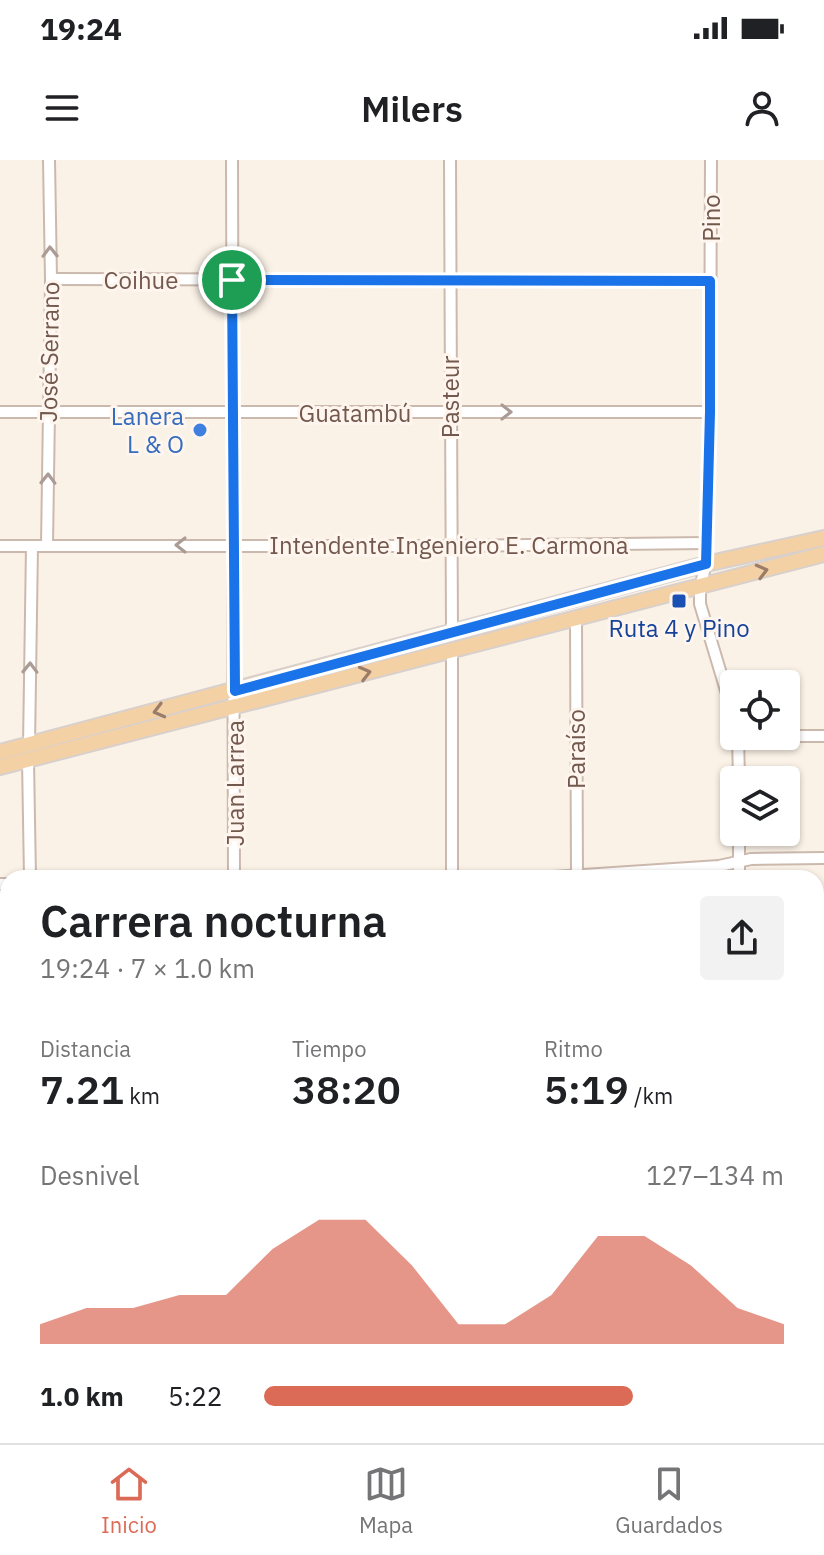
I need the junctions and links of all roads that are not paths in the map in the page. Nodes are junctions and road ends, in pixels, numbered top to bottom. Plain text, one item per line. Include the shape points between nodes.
1 (49, 160) edge
2 (232, 160) edge
3 (450, 160) edge
4 (711, 160) edge
5 (51, 279) junction
6 (232, 280) junction
7 (450, 280) junction
8 (710, 281) junction
9 (0, 412) edge
10 (710, 412) junction
11 (232, 413) junction
12 (449, 413) junction
13 (48, 414) junction
14 (824, 538) edge
15 (707, 543) junction
16 (47, 545) junction
17 (232, 545) junction
18 (0, 546) edge
19 (32, 546) junction
20 (452, 546) junction
21 (824, 554) edge
22 (706, 564) junction
23 (700, 587) junction
24 (576, 620) junction
25 (452, 633) junction
26 (452, 650) junction
27 (720, 670) edge
28 (235, 691) junction
29 (235, 707) junction
30 (800, 736) edge
31 (824, 736) edge
32 (0, 752) edge
33 (28, 753) junction
34 (0, 767) edge
35 (739, 846) edge
36 (824, 858) edge
37 (739, 861) junction
38 (30, 870) edge
39 (234, 870) edge
40 (452, 870) edge
41 (577, 870) edge
42 (667, 870) edge
43 (739, 870) edge

5 -> 1 street, José Serrano
2 - 6 street, Juan Larrea
3 - 7 street, Pasteur
4 - 8 street, Pino
5 - 6 street, Coihue
5 - 13 street, José Serrano
6 - 7 street, Coihue
6 - 11 street, Juan Larrea
7 - 8 street, Coihue
7 - 12 street, Pasteur
8 - 10 street, Pino
9 - 13 street, Guatambú
12 -> 10 street, Guatambú
10 - 15 street, Pino
11 - 12 street, Guatambú
11 - 13 street, Guatambú
11 - 17 street, Juan Larrea
12 - 20 street, Pasteur
16 -> 13 street, José Serrano
14 - 22 main road
15 - 20 street, Intendente Ingeniero E. Carmona
15 - 22 street, Pino
17 -> 16 street, Intendente Ingeniero E. Carmona
16 - 19 street, Intendente Ingeniero E. Carmona
17 - 20 street, Intendente Ingeniero E. Carmona
17 - 28 street, Juan Larrea
18 - 19 street, Intendente Ingeniero E. Carmona
33 -> 19 street
20 - 25 street, Pasteur
23 -> 21 main road
22 - 23 street, Pino
22 - 25 main road
23 - 24 main road
23 - 27 street
24 - 26 main road
24 - 41 street, Paraíso
25 - 28 main road
29 -> 26 main road
26 - 40 street
28 - 29 street, Juan Larrea
28 -> 33 main road
29 - 33 main road
29 - 39 street, Juan Larrea
30 - 31 street
32 - 33 main road
33 - 34 main road
33 - 38 street
35 - 37 street
36 - 37 street
37 - 42 street
37 - 43 street

